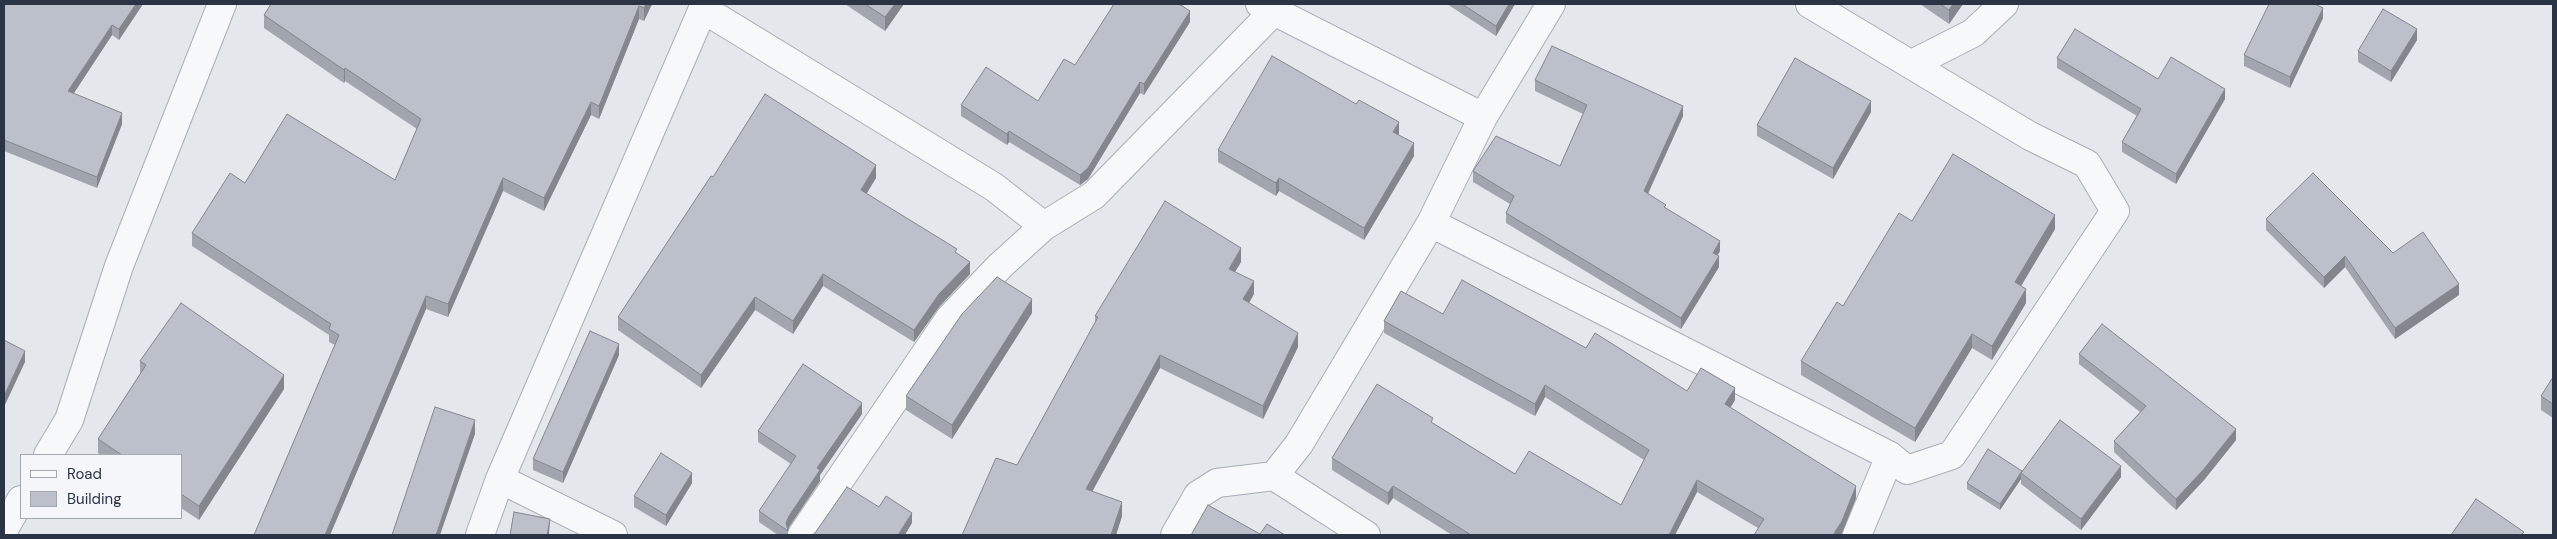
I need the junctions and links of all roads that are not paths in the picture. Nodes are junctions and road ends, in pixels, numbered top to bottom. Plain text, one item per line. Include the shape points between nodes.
1 (222, 4) edge
2 (1551, 4) edge
3 (1810, 4) edge
4 (2004, 4) edge
5 (704, 6) edge
6 (1267, 8) edge
7 (1912, 64) junction
8 (1483, 117) junction
9 (1431, 223) junction
10 (1044, 226) junction
11 (49, 454) edge
12 (1890, 456) junction
13 (1274, 476) junction
14 (500, 480) junction
15 (20, 502) edge
16 (4, 529) edge
17 (480, 535) edge
18 (613, 535) edge
19 (802, 535) edge
20 (1176, 535) edge
21 (1366, 535) edge
22 (1857, 535) edge

1 - 11 street via 119,266 69,420
2 - 8 street
3 - 7 street
4 - 7 street via 1973,33
5 - 10 street via 994,187
5 - 14 street
6 - 8 street
6 - 10 street via 1094,195
7 - 12 street via 2030,136 2087,164 2115,211 1952,456 1907,470
8 - 9 street
9 - 12 street
9 - 13 street via 1299,444
10 - 19 street via 950,318
12 - 22 street
13 - 20 street via 1217,483 1198,495
13 - 21 street
14 - 17 street
14 - 18 street
15 - 16 street

